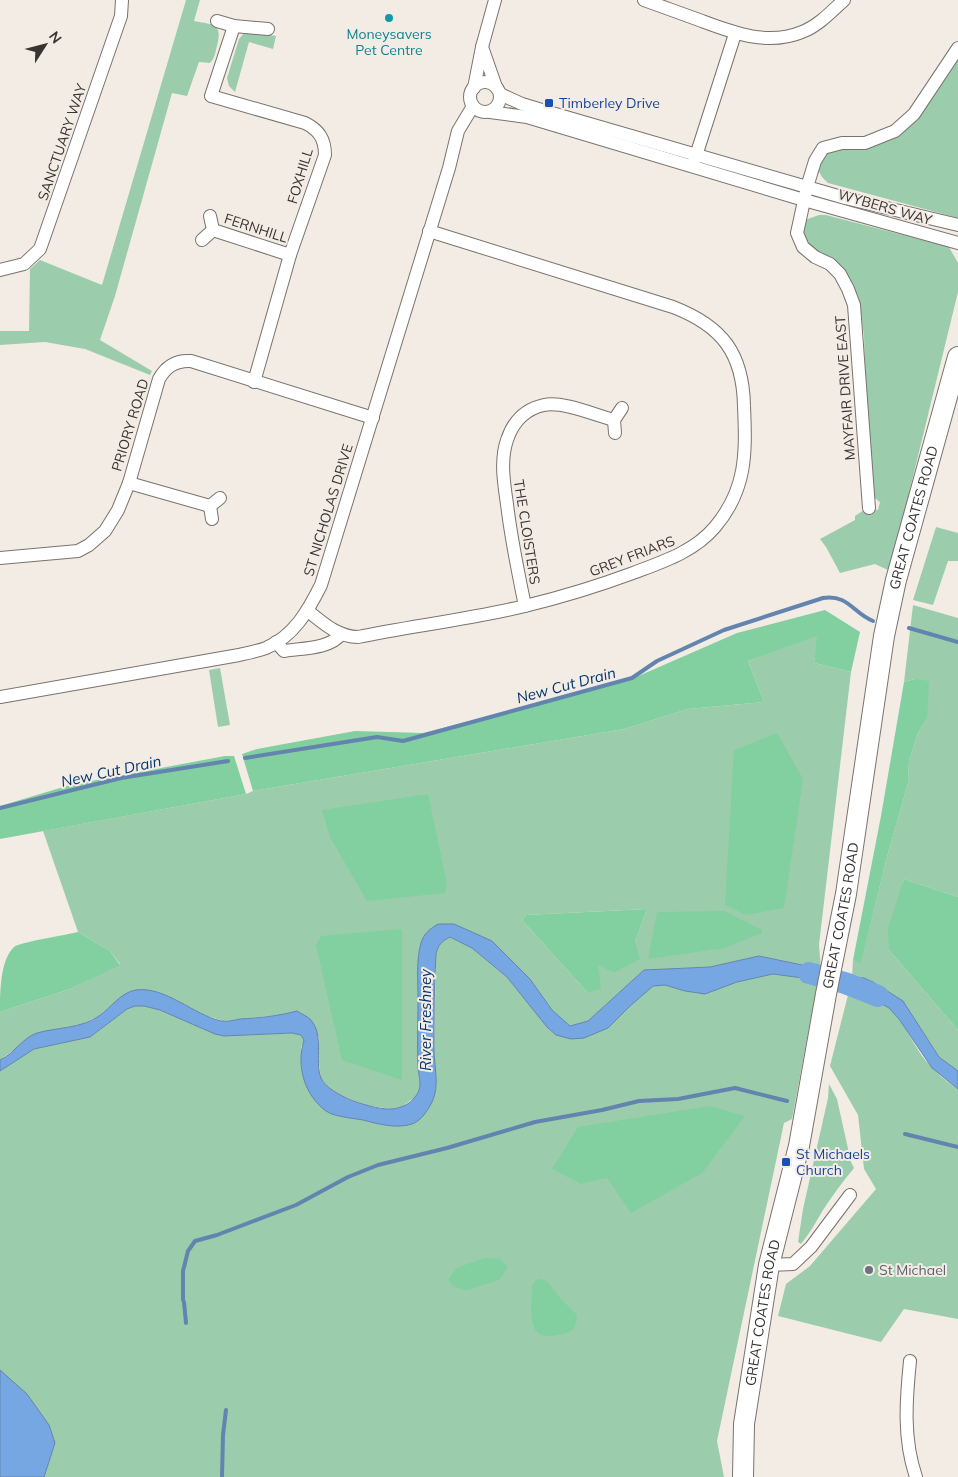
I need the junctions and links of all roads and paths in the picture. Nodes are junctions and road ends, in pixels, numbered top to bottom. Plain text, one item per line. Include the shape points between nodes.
1 (122, 0) edge
2 (495, 0) edge
3 (644, 0) edge
4 (844, 0) edge
5 (217, 21) dead end
6 (234, 26) junction
7 (268, 29) dead end
8 (735, 34) junction
9 (482, 47) junction
10 (958, 48) edge
11 (474, 88) junction
12 (498, 90) junction
13 (473, 106) junction
14 (490, 112) junction
15 (695, 160) junction
16 (807, 187) junction
17 (804, 200) junction
18 (210, 216) dead end
19 (958, 225) edge
20 (213, 230) junction
21 (429, 231) junction
22 (202, 240) dead end
23 (958, 244) edge
24 (290, 255) junction
25 (0, 270) edge
26 (958, 357) edge
27 (254, 382) junction
28 (622, 408) dead end
29 (373, 418) junction
30 (129, 483) junction
31 (869, 508) dead end
32 (212, 519) dead end
33 (0, 558) edge
34 (525, 606) junction
35 (308, 611) junction
36 (341, 634) junction
37 (276, 642) junction
38 (0, 697) edge
39 (850, 1194) dead end
40 (769, 1265) junction
41 (910, 1360) dead end
42 (743, 1477) edge
43 (916, 1477) edge

1 - 25 street, SANCTUARY WAY via 121,16 40,249 24,264
2 - 9 street
3 - 8 street
4 - 8 street via 823,20 802,32 775,39
5 - 6 street
6 - 7 street
6 - 24 street, FOXHILL via 211,96 305,123 321,135 325,144 325,155
8 - 15 street
9 - 11 street
9 - 12 street
10 - 16 street via 914,114 895,131 865,143 842,143 823,148
11 - 12 street via 485,82
11 - 13 street via 470,100
12 - 14 street via 498,104
12 - 15 street, WYBERS WAY via 522,104
13 - 14 street via 480,112
13 - 21 street, ST NICHOLAS DRIVE via 458,131
14 - 15 street, WYBERS WAY via 527,117
15 - 16 street, WYBERS WAY
15 - 17 street, WYBERS WAY
16 - 17 street
16 - 19 street, WYBERS WAY
17 - 23 street, WYBERS WAY
17 - 31 street, MAYFAIR DRIVE EAST via 797,233 803,247 840,274 854,305
18 - 20 street, FERNHILL
20 - 22 street, FERNHILL
20 - 24 street, FERNHILL
21 - 29 street, ST NICHOLAS DRIVE
21 - 34 street, GREY FRIARS via 687,313 715,330 726,343 742,380 744,467 732,500 715,527 695,545 671,558 591,588
24 - 27 street, FOXHILL
26 - 40 main road, GREAT COATES ROAD via 896,580 884,636 858,823 834,961 799,1146
27 - 29 street, PRIORY ROAD
27 - 30 street, PRIORY ROAD via 190,361 168,366 159,379
28 - 34 street, THE CLOISTERS via 615,426 559,404 545,404 518,418 512,428 506,441 503,475 511,540
29 - 35 street, ST NICHOLAS DRIVE via 321,585
30 - 32 street via 215,502
30 - 33 street, PRIORY ROAD via 111,524 89,545 65,553
34 - 36 street, GREY FRIARS via 358,637
35 - 36 street
35 - 37 street, ST NICHOLAS DRIVE via 295,628
36 - 37 street via 326,644 284,651
37 - 38 street, ST NICHOLAS DRIVE via 239,655
39 - 40 street via 811,1247 793,1264
40 - 42 main road, GREAT COATES ROAD via 744,1424
41 - 43 street via 907,1441

